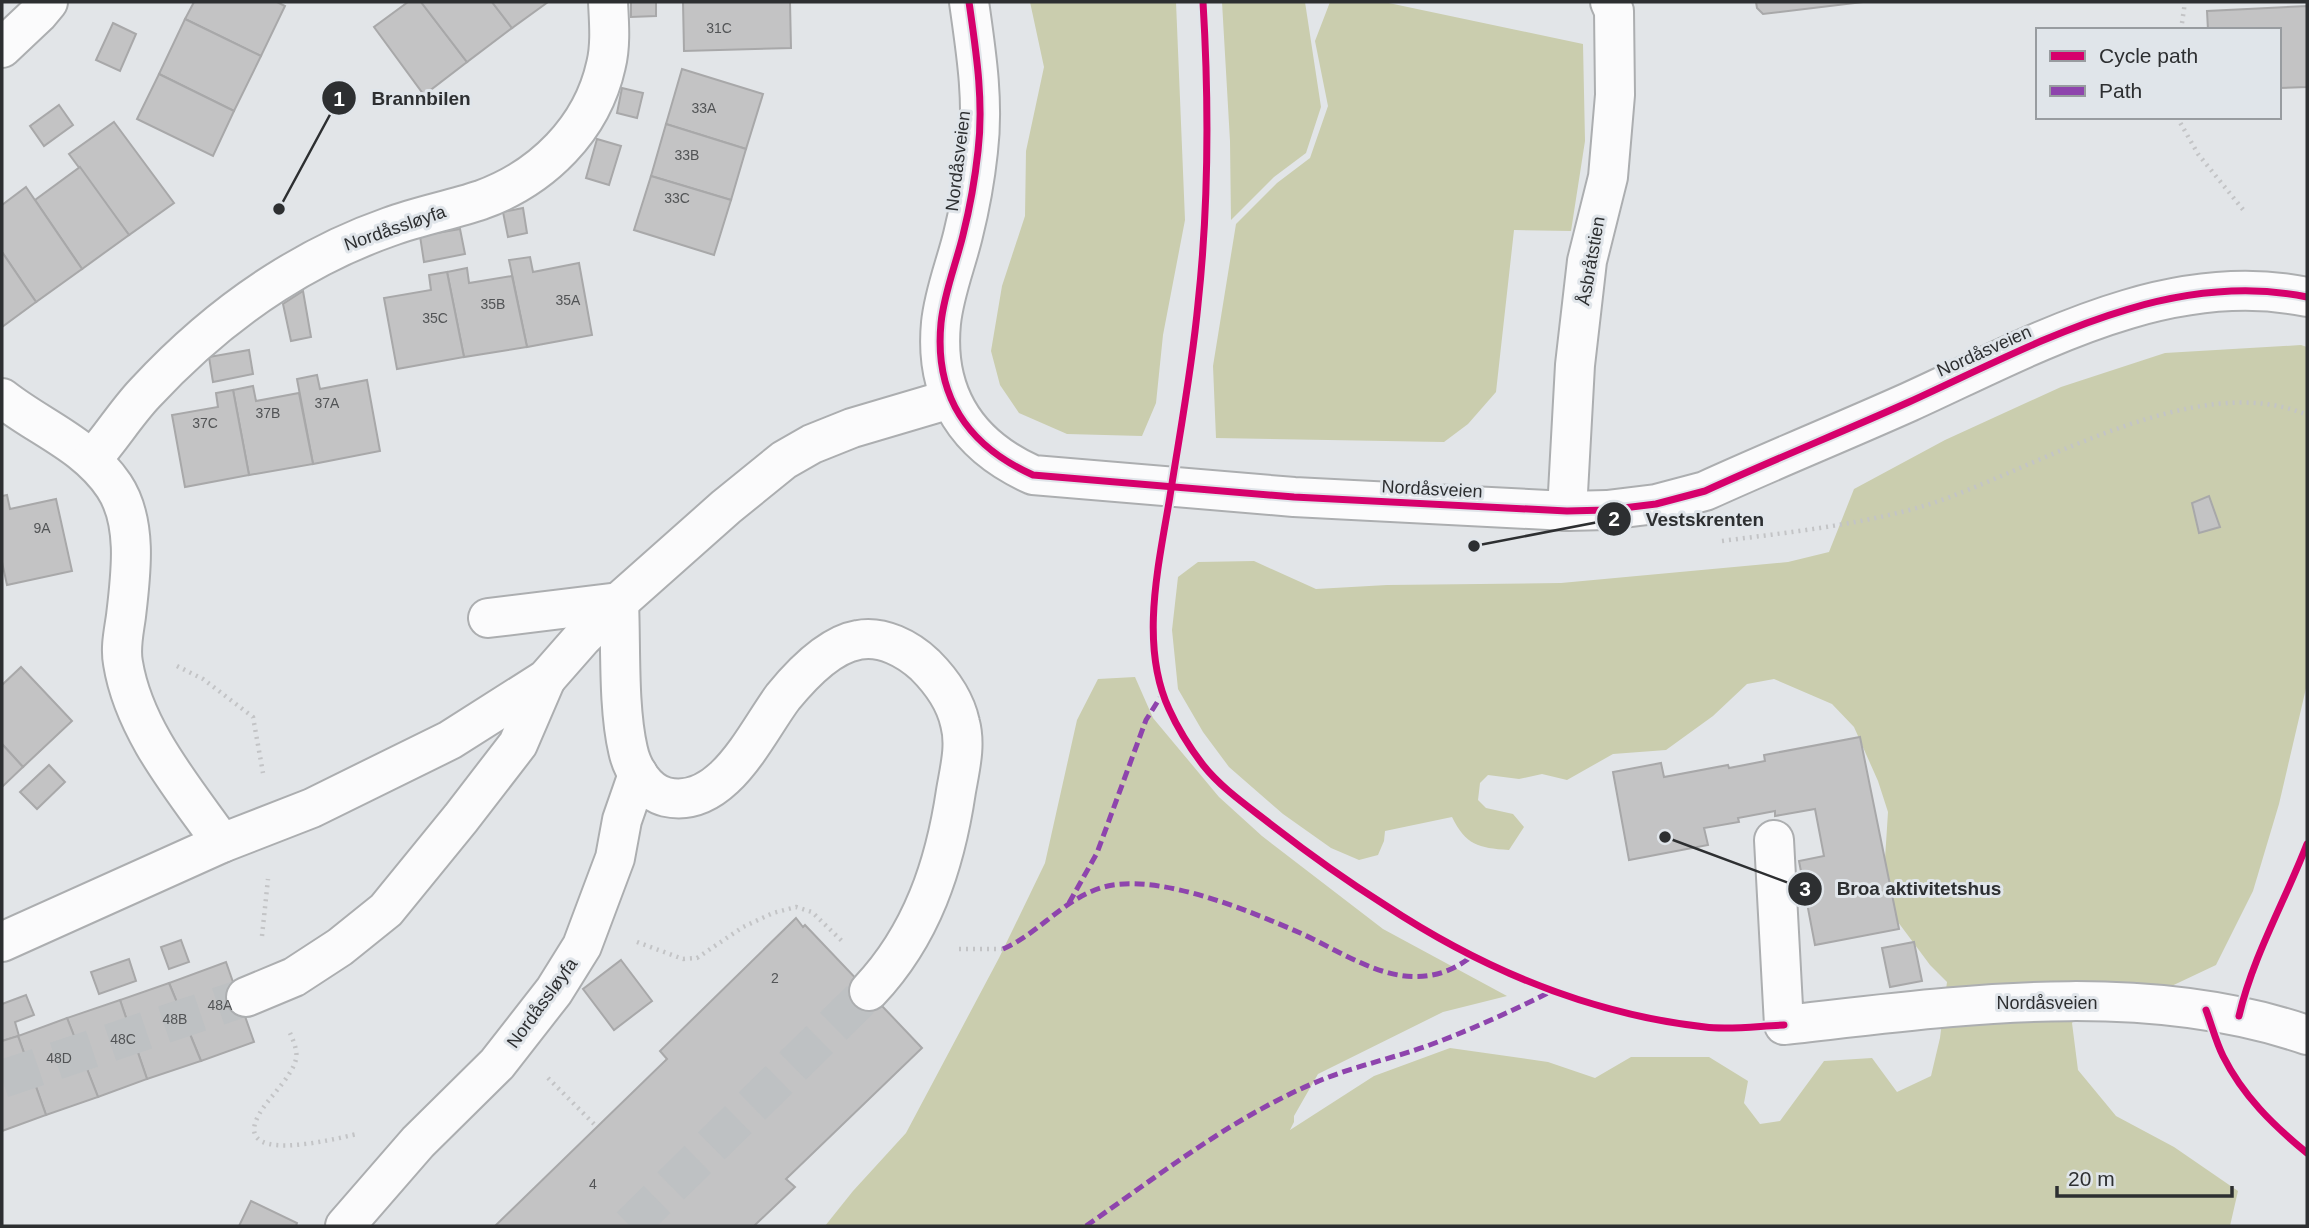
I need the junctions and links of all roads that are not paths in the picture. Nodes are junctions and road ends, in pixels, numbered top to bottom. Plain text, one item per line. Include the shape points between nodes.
1 (48, 2) edge
2 (608, 2) edge
3 (969, 2) edge
4 (1616, 5) edge
5 (2, 48) edge
6 (2307, 297) edge
7 (950, 400) junction
8 (7, 410) edge
9 (92, 459) junction
10 (1567, 511) junction
11 (619, 602) junction
12 (488, 618) dead end
13 (546, 679) junction
14 (638, 774) junction
15 (1774, 840) dead end
16 (222, 843) junction
17 (2, 942) edge
18 (869, 991) tunnel mouth
19 (258, 993) tunnel mouth
20 (2307, 1035) edge
21 (345, 1226) edge

1 - 5 street
2 - 9 street, Nordåssløyfa via 607,63 597,95 584,121 544,165 482,200 357,239 274,284 176,363 144,394
3 - 7 street, Nordåsveien via 981,100 979,149 941,323 940,356
4 - 10 street, Åsbråtstien via 1608,177 1587,261 1575,365
6 - 10 street, Nordåsveien via 2229,291 2154,302 2058,335 1705,491 1656,503
7 - 10 street, Nordåsveien via 965,425 995,455 1033,475 1294,497
7 - 11 street via 852,428 785,460
8 - 9 street via 56,433
9 - 16 street via 115,487 130,536 121,653 132,700 153,741
11 - 12 street
11 - 13 street
11 - 14 street via 625,734
13 - 16 street via 450,740 368,782
13 - 19 street via 518,744 386,909 295,977
14 - 18 street via 651,790 666,797 702,793 737,764 784,696 824,657 857,640 874,639 914,655 950,697 960,723 963,751 950,829 930,896 916,926
14 - 21 street, Nordåssløyfa via 591,923 554,991 488,1073 418,1142
15 - 20 street, Nordåsveien via 1784,1025 1962,1005 2091,1002 2206,1010
16 - 17 street

